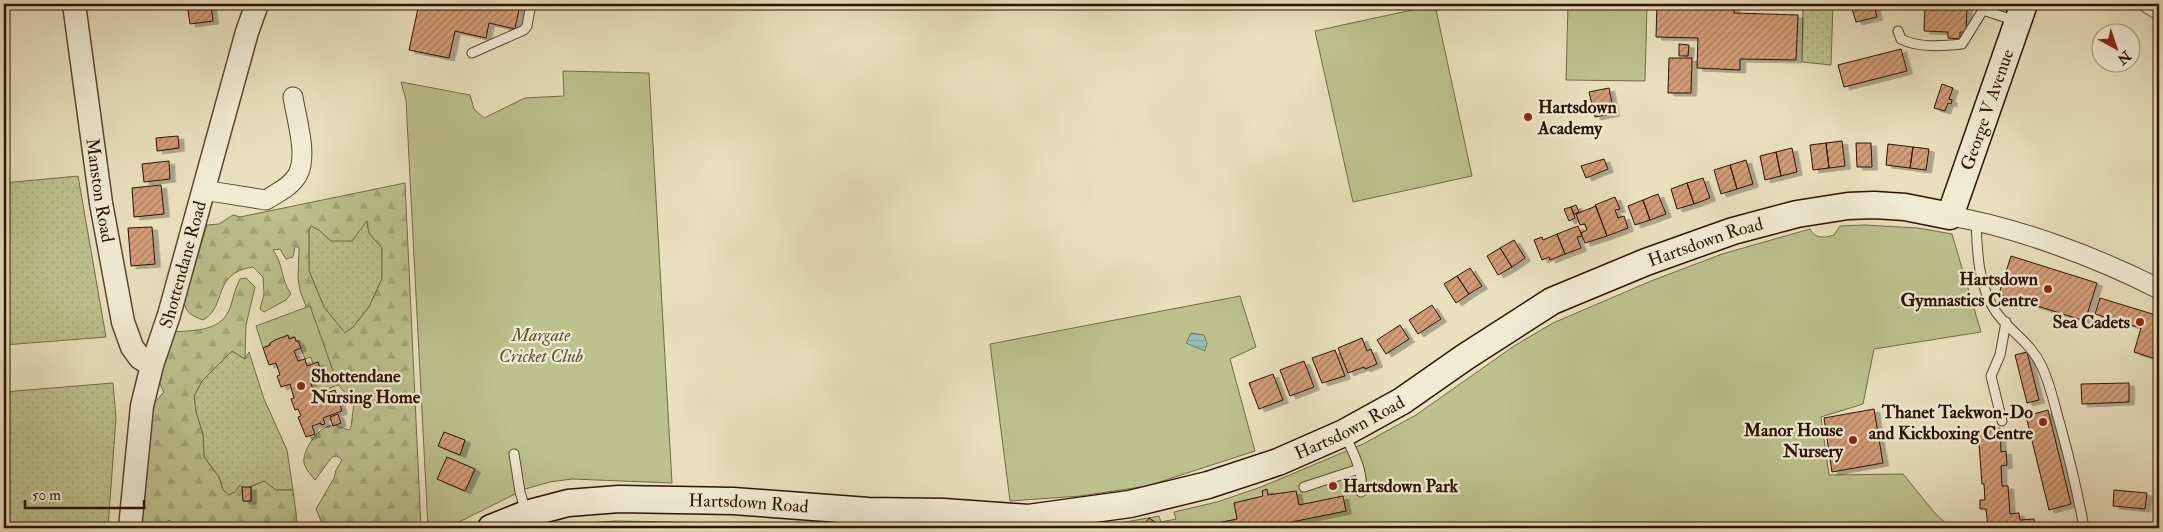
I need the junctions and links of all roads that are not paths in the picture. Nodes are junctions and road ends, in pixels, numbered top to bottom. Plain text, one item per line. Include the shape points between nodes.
1 (74, 4) edge
2 (257, 4) edge
3 (531, 4) edge
4 (2149, 4) edge
5 (1983, 7) edge
6 (2159, 10) edge
7 (2020, 12) edge
8 (1898, 31) dead end
9 (472, 53) dead end
10 (292, 97) dead end
11 (203, 190) junction
12 (1950, 216) junction
13 (1976, 220) junction
14 (2159, 289) edge
15 (2006, 322) junction
16 (152, 366) junction
17 (2002, 421) dead end
18 (1344, 433) junction
19 (514, 454) dead end
20 (1358, 469) junction
21 (1304, 487) dead end
22 (1361, 492) dead end
23 (526, 514) junction
24 (130, 528) edge
25 (491, 528) edge
26 (2084, 528) edge

1 - 16 street, Manston Road via 101,202 123,322 132,347
2 - 11 street, Shottendane Road
3 - 9 lane via 524,30
4 - 6 street
5 - 7 lane
5 - 8 lane via 1962,44 1910,44 1901,39
7 - 12 main road, George V Avenue
10 - 11 street via 302,159 298,174 286,187 266,200
11 - 16 street, Shottendane Road
12 - 13 street, Hartsdown Road
12 - 18 main road, Hartsdown Road via 1874,205 1823,209 1733,231 1646,262 1552,301 1402,401
13 - 14 street, Hartsdown Road via 2093,260
13 - 15 lane via 1977,257 1984,283 1996,312
15 - 17 lane via 1992,376
15 - 26 lane via 2032,348 2043,368
16 - 24 street, Shottendane Road via 142,406
18 - 20 lane
18 - 23 main road, Hartsdown Road via 1278,462 1208,485 1130,504 1028,518 733,501 618,499 568,503
19 - 23 lane
20 - 21 lane
20 - 22 lane via 1363,482
23 - 25 main road, Hartsdown Road

